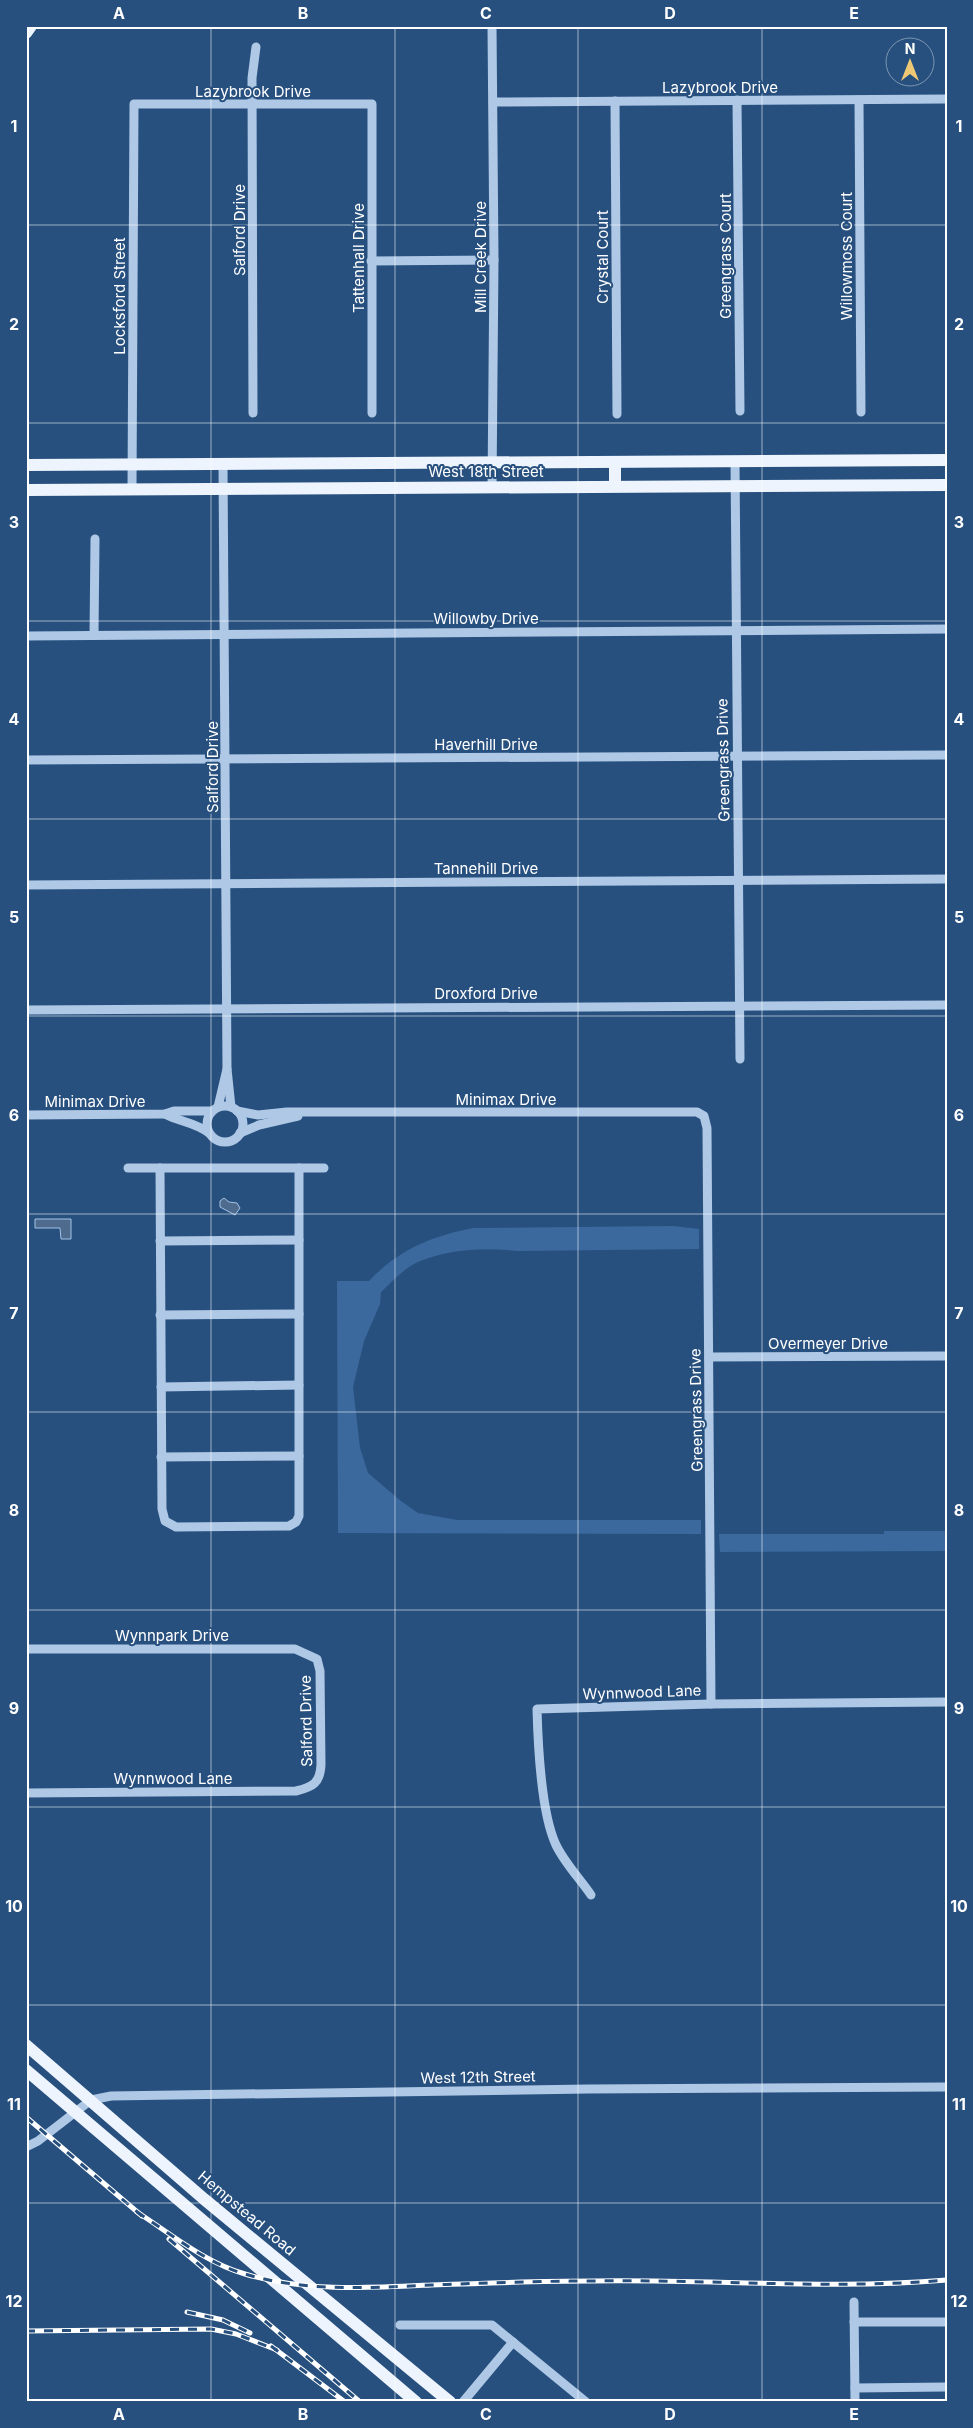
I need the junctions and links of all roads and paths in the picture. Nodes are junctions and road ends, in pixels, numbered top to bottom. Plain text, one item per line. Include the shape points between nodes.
1 (31, 26) edge
2 (492, 26) edge
3 (26, 33) edge
4 (256, 47) dead end
5 (947, 99) edge
6 (737, 100) junction
7 (859, 100) junction
8 (615, 101) junction
9 (493, 102) junction
10 (134, 104) joint
11 (372, 104) joint
12 (252, 105) junction
13 (494, 260) junction
14 (372, 261) junction
15 (740, 411) dead end
16 (861, 412) dead end
17 (253, 413) dead end
18 (372, 413) dead end
19 (617, 414) dead end
20 (947, 460) edge
21 (734, 461) junction
22 (615, 462) junction
23 (492, 463) junction
24 (224, 464) junction
25 (358, 464) junction
26 (26, 465) edge
27 (131, 465) junction
28 (947, 484) edge
29 (734, 485) junction
30 (615, 486) junction
31 (358, 487) junction
32 (492, 487) junction
33 (132, 489) junction
34 (224, 489) junction
35 (26, 490) edge
36 (95, 539) dead end
37 (947, 629) edge
38 (735, 630) junction
39 (225, 634) junction
40 (94, 635) junction
41 (26, 636) edge
42 (947, 755) edge
43 (736, 756) junction
44 (225, 759) junction
45 (26, 760) edge
46 (947, 879) edge
47 (738, 881) junction
48 (227, 884) junction
49 (26, 885) edge
50 (947, 1005) edge
51 (740, 1006) junction
52 (228, 1008) junction
53 (26, 1010) edge
54 (740, 1059) dead end
55 (227, 1069) junction
56 (215, 1109) junction
57 (234, 1109) junction
58 (165, 1114) junction
59 (308, 1114) junction
60 (26, 1115) edge
61 (704, 1116) joint
62 (209, 1133) junction
63 (240, 1133) junction
64 (128, 1168) dead end
65 (160, 1168) junction
66 (299, 1168) junction
67 (324, 1168) dead end
68 (299, 1240) junction
69 (160, 1241) junction
70 (299, 1314) junction
71 (160, 1315) junction
72 (947, 1356) edge
73 (709, 1357) junction
74 (299, 1386) junction
75 (161, 1387) junction
76 (161, 1456) junction
77 (300, 1456) junction
78 (26, 1650) edge
79 (316, 1659) joint
80 (947, 1702) edge
81 (711, 1704) junction
82 (316, 1782) joint
83 (26, 1793) edge
84 (591, 1895) dead end
85 (26, 2045) edge
86 (26, 2070) edge
87 (947, 2087) edge
88 (91, 2100) junction
89 (75, 2112) junction
90 (26, 2146) edge
91 (253, 2238) junction
92 (240, 2253) junction
93 (279, 2287) junction
94 (313, 2290) junction
95 (854, 2302) dead end
96 (854, 2322) junction
97 (947, 2322) edge
98 (400, 2325) dead end
99 (514, 2342) junction
100 (947, 2387) edge
101 (855, 2388) junction
102 (416, 2402) edge
103 (450, 2402) edge
104 (464, 2402) edge
105 (586, 2402) edge
106 (855, 2402) edge

1 - 3 main road
2 - 9 street, Mill Creek Drive
4 - 12 street, Salford Drive
5 - 7 street, Lazybrook Drive
6 - 7 street, Lazybrook Drive
6 - 8 street, Lazybrook Drive
6 - 15 street, Greengrass Court
7 - 16 street, Willowmoss Court
8 - 9 street, Lazybrook Drive
8 - 19 street, Crystal Court
9 - 13 street, Mill Creek Drive
10 - 12 street, Lazybrook Drive
10 - 27 street, Locksford Street
11 - 12 street, Lazybrook Drive
11 - 14 street, Tattenhall Drive
12 - 17 street, Salford Drive
13 - 14 street
13 - 23 street, Mill Creek Drive
14 - 18 street, Tattenhall Drive
20 - 21 main road, West 18th Street
21 - 22 main road, West 18th Street
21 - 29 street, Greengrass Drive
22 - 23 main road, West 18th Street
22 - 30 main road
23 - 25 main road, West 18th Street
23 - 32 street, Mill Creek Drive
24 - 25 main road, West 18th Street
24 - 27 main road, West 18th Street
24 - 34 street, Salford Drive
25 - 31 main road
26 - 27 main road, West 18th Street
27 - 33 street, Locksford Street
28 - 29 main road, West 18th Street
29 - 30 main road, West 18th Street
29 - 38 street, Greengrass Drive
30 - 32 main road, West 18th Street
31 - 32 main road, West 18th Street
31 - 34 main road, West 18th Street
33 - 34 main road, West 18th Street
33 - 35 main road, West 18th Street
34 - 39 street, Salford Drive
36 - 40 street
37 - 38 street, Willowby Drive
38 - 39 street, Willowby Drive
38 - 43 street, Greengrass Drive
39 - 40 street, Willowby Drive
39 - 44 street, Salford Drive
40 - 41 street, Willowby Drive
42 - 43 street, Haverhill Drive
43 - 44 street, Haverhill Drive
43 - 47 street, Greengrass Drive
44 - 45 street, Haverhill Drive
44 - 48 street, Salford Drive
46 - 47 street, Tannehill Drive
47 - 48 street, Tannehill Drive
47 - 51 street, Greengrass Drive
48 - 49 street, Tannehill Drive
48 - 52 street, Salford Drive
50 - 51 street, Droxford Drive
51 - 52 street, Droxford Drive
51 - 54 street, Greengrass Drive
52 - 53 street, Droxford Drive
52 - 55 street, Salford Drive
55 - 56 street, Salford Drive
55 - 57 street, Salford Drive
56 - 57 street
56 - 58 street, Minimax Drive
56 - 62 street via 207,1122
57 - 59 street, Minimax Drive via 258,1115
57 - 63 street via 242,1122
58 - 60 street, Minimax Drive
58 - 62 street, Minimax Drive via 198,1125
59 - 61 street, Minimax Drive via 690,1112
59 - 63 street, Minimax Drive via 259,1125
61 - 73 street, Greengrass Drive via 707,1128
62 - 63 street via 226,1142
64 - 65 street
65 - 66 street
65 - 69 street
66 - 67 street
66 - 68 street
68 - 69 street
68 - 70 street
69 - 71 street
70 - 71 street
70 - 74 street
71 - 75 street
72 - 73 street, Overmeyer Drive
73 - 81 street, Greengrass Drive
74 - 75 street
74 - 77 street
75 - 76 street
76 - 77 street
76 - 77 street via 162,1515 176,1527 289,1526 296,1522 299,1516
78 - 79 street, Wynnpark Drive via 295,1649
79 - 82 street, Salford Drive via 320,1681 321,1764
80 - 81 street, Wynnwood Lane
81 - 84 street, Wynnwood Lane via 537,1709 548,1823 556,1846
82 - 83 street, Wynnwood Lane via 314,1786 296,1791
85 - 88 main road, Hempstead Road
86 - 89 main road
87 - 88 street, West 12th Street via 110,2096
88 - 89 street, West 12th Street
88 - 91 main road, Hempstead Road
89 - 90 street, West 12th Street via 38,2141
89 - 92 main road
91 - 92 main road
91 - 94 main road, Hempstead Road
92 - 93 main road
93 - 94 main road
93 - 102 main road
94 - 103 main road, Hempstead Road
95 - 96 street
96 - 97 street
96 - 101 street
98 - 99 street via 486,2324
99 - 104 street
99 - 105 street
100 - 101 street
101 - 106 street

